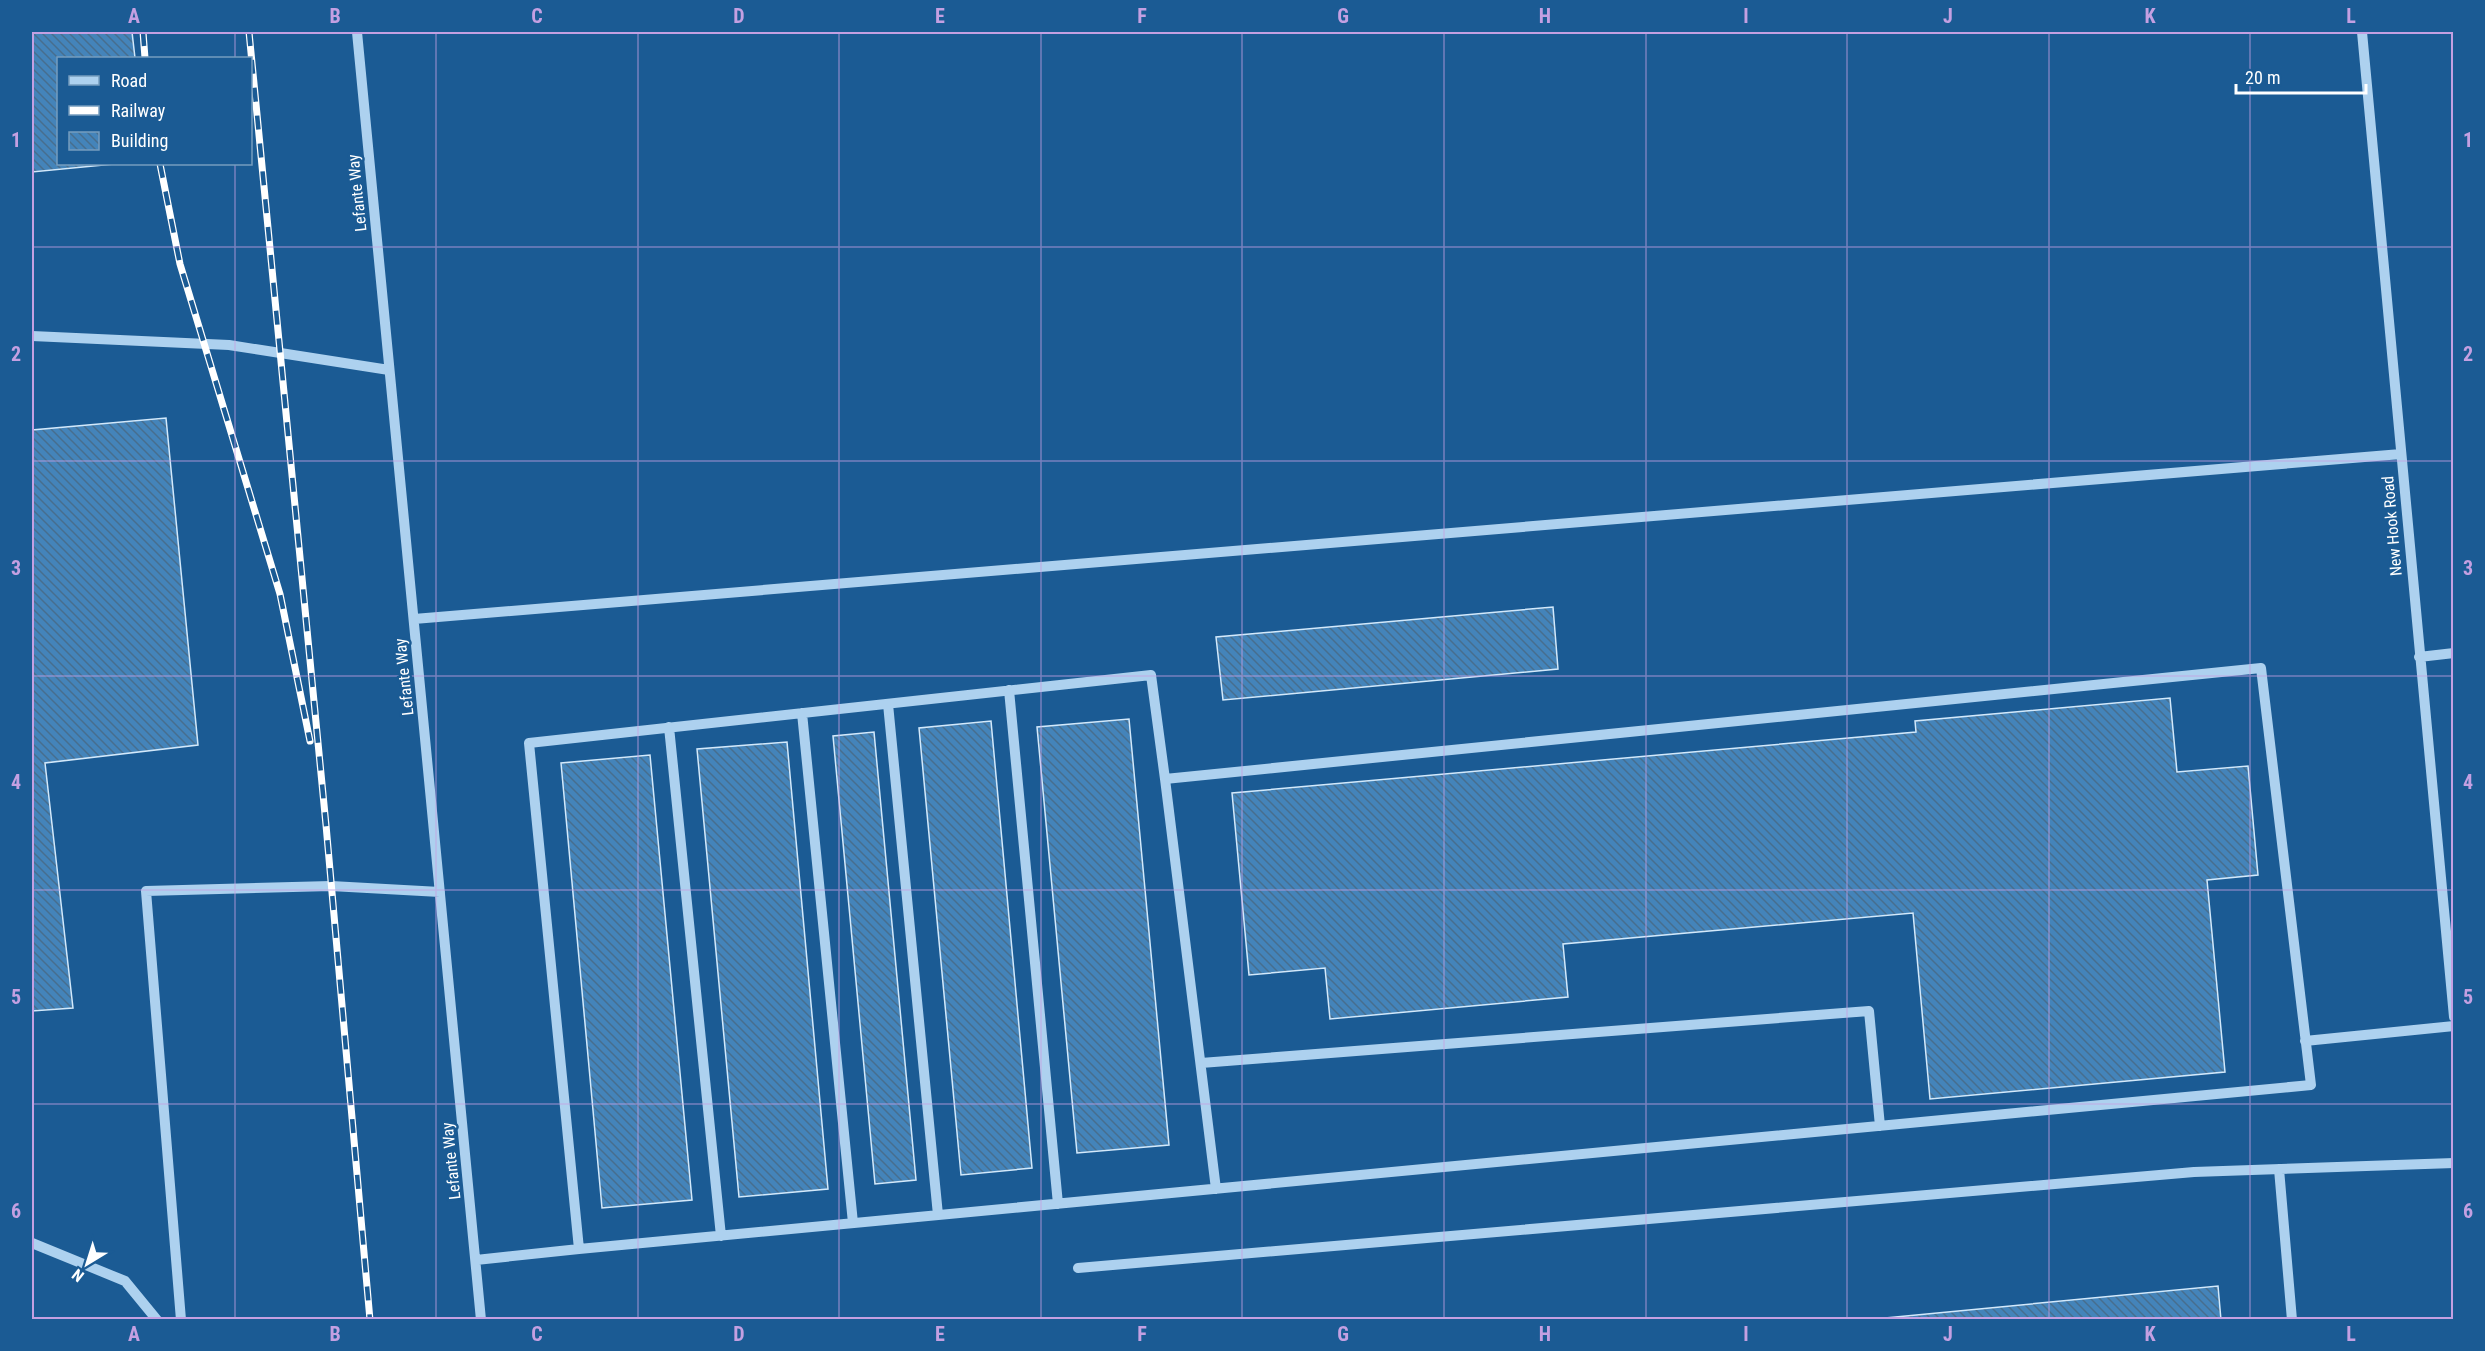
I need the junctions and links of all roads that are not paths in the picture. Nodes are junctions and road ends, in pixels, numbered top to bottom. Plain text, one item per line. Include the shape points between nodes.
1 (357, 32) edge
2 (2362, 32) edge
3 (32, 336) edge
4 (390, 370) junction
5 (2401, 454) junction
6 (414, 619) junction
7 (2454, 653) edge
8 (2419, 657) junction
9 (1009, 690) junction
10 (888, 704) junction
11 (802, 713) junction
12 (669, 727) junction
13 (1165, 778) junction
14 (440, 892) junction
15 (2454, 1017) edge
16 (2454, 1026) edge
17 (2305, 1041) junction
18 (1201, 1063) junction
19 (1880, 1125) junction
20 (2454, 1163) edge
21 (2278, 1169) junction
22 (1216, 1189) junction
23 (1058, 1204) junction
24 (938, 1215) junction
25 (853, 1223) junction
26 (721, 1236) junction
27 (32, 1243) edge
28 (579, 1249) junction
29 (476, 1260) junction
30 (1078, 1268) dead end
31 (158, 1320) edge
32 (181, 1320) edge
33 (482, 1320) edge
34 (2292, 1320) edge

1 - 4 street, Lefante Way
2 - 5 street, New Hook Road
3 - 4 street via 229,345
4 - 6 street, Lefante Way
5 - 6 street
5 - 8 street, New Hook Road
6 - 14 street, Lefante Way
7 - 8 street
8 - 15 street, New Hook Road
9 - 10 street
9 - 13 street via 1151,675
9 - 23 street
10 - 11 street
10 - 24 street
11 - 12 street
11 - 25 street
12 - 26 street
12 - 28 street via 529,743
13 - 17 street via 2261,668
13 - 18 street
14 - 29 street, Lefante Way
14 - 32 street via 331,886 146,891
16 - 17 street
17 - 19 street via 2311,1085
18 - 19 street via 1869,1011
18 - 22 street
19 - 22 street
20 - 21 street
21 - 30 street via 2194,1172
21 - 34 street
22 - 23 street
23 - 24 street
24 - 25 street
25 - 26 street
26 - 28 street
27 - 31 street via 125,1281
28 - 29 street
29 - 33 street, Lefante Way

